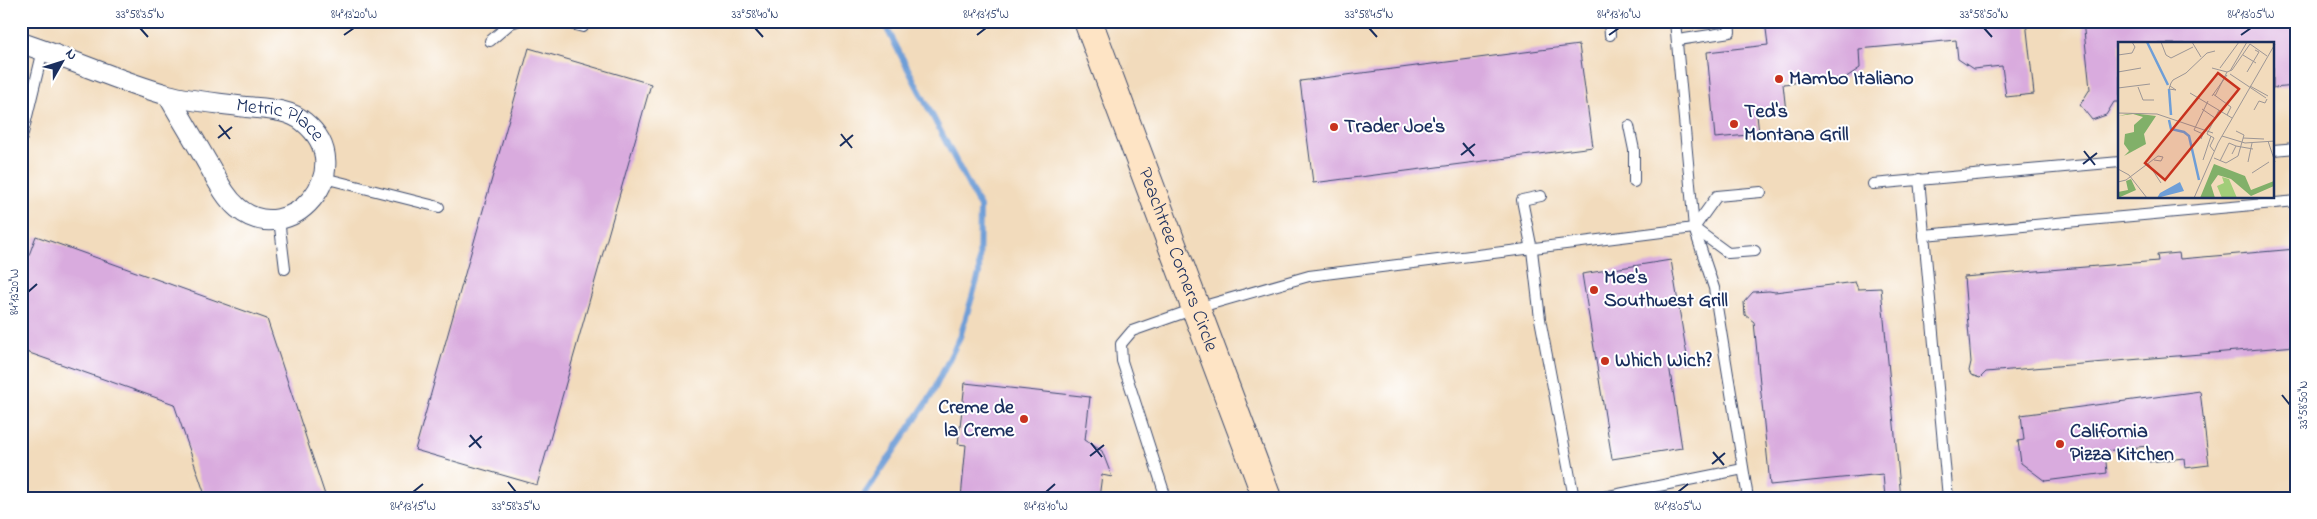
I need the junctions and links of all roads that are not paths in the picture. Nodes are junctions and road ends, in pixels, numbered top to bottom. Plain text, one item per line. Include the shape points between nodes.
1 (517, 21) edge
2 (559, 21) edge
3 (1088, 21) edge
4 (1609, 21) edge
5 (1675, 21) edge
6 (1729, 21) edge
7 (583, 27) dead end
8 (1610, 35) dead end
9 (1678, 40) junction
10 (490, 41) dead end
11 (21, 43) edge
12 (43, 50) junction
13 (168, 95) junction
14 (1629, 126) dead end
15 (21, 141) edge
16 (2296, 148) edge
17 (2274, 150) edge
18 (2118, 162) edge
19 (324, 178) junction
20 (1919, 179) junction
21 (1634, 182) dead end
22 (1873, 184) dead end
23 (1761, 192) dead end
24 (1541, 196) dead end
25 (2296, 201) edge
26 (439, 207) dead end
27 (279, 219) junction
28 (1694, 228) junction
29 (1924, 235) junction
30 (1532, 250) junction
31 (1755, 250) dead end
32 (285, 270) dead end
33 (1197, 308) junction
34 (1743, 469) junction
35 (1166, 498) edge
36 (1267, 498) edge
37 (1574, 498) edge
38 (1599, 498) edge
39 (1748, 498) edge
40 (1948, 498) edge

1 - 10 lane
2 - 7 lane
3 - 33 street, Peachtree Corners Circle
4 - 8 lane
5 - 9 lane
6 - 9 lane via 1730,32
9 - 28 lane
11 - 12 street, Metric Place
12 - 13 street, Metric Place
12 - 15 lane
13 - 19 street, Metric Place via 284,112 304,121 318,137 325,157
13 - 27 street, Metric Place via 224,193 239,208 258,218
14 - 21 lane via 1634,150
16 - 17 lane
18 - 20 lane
19 - 26 lane
19 - 27 street, Metric Place via 315,198 299,212
20 - 22 lane
20 - 29 lane
23 - 28 lane via 1717,196
24 - 30 lane via 1522,200
25 - 29 lane
27 - 32 lane
28 - 30 lane
28 - 31 lane via 1728,253
28 - 34 lane via 1714,288
29 - 40 lane
30 - 33 lane via 1309,276
30 - 37 lane via 1540,319
33 - 35 lane via 1132,331 1121,344 1122,362
33 - 36 street, Peachtree Corners Circle
34 - 38 lane
34 - 39 lane

